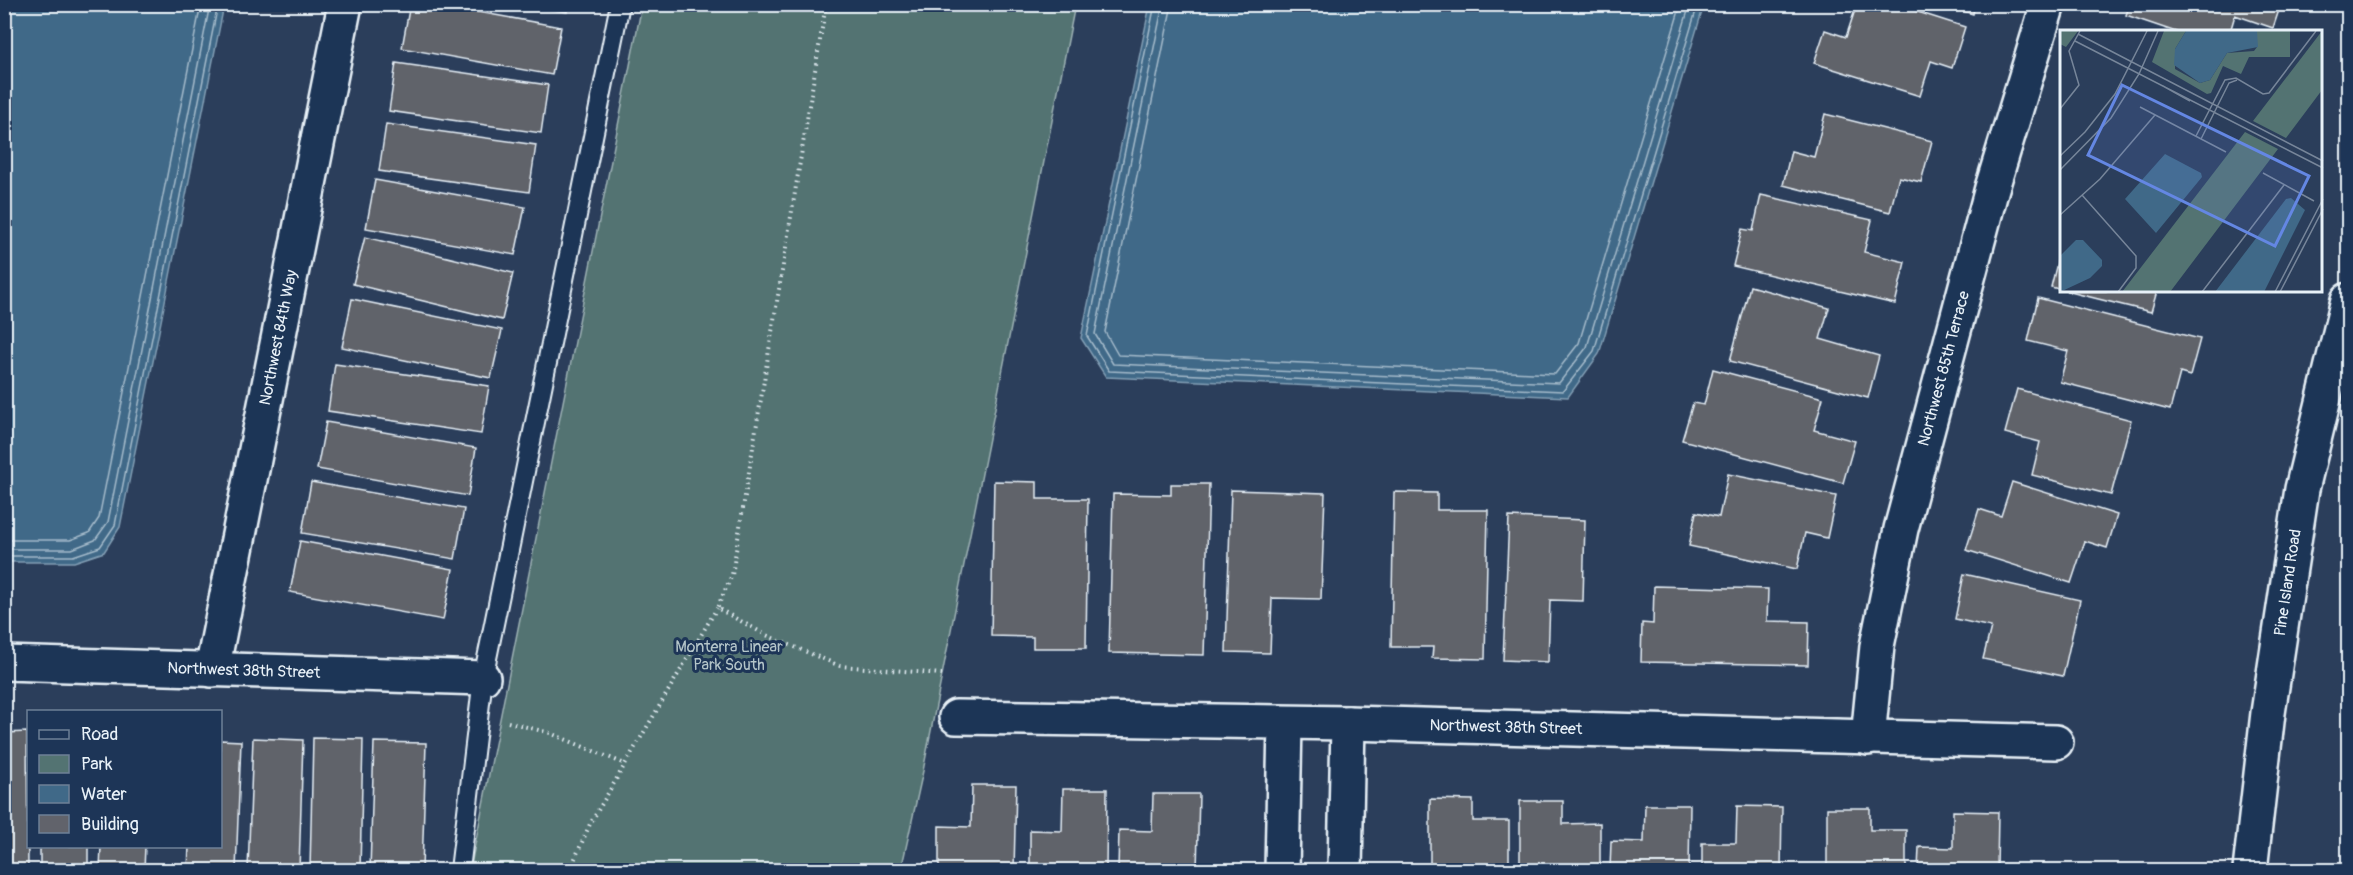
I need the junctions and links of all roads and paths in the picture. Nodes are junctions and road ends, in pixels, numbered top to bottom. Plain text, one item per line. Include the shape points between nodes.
1 (345, 4) edge
2 (620, 4) edge
3 (826, 4) edge
4 (2048, 4) edge
5 (2349, 300) edge
6 (717, 608) junction
7 (4, 663) edge
8 (212, 670) junction
9 (942, 674) dead end
10 (483, 678) junction
11 (956, 717) dead end
12 (518, 723) dead end
13 (1285, 723) junction
14 (1347, 723) junction
15 (1868, 738) junction
16 (2056, 742) dead end
17 (625, 764) junction
18 (460, 870) edge
19 (570, 870) edge
20 (1282, 870) edge
21 (1345, 870) edge
22 (2250, 870) edge

1 - 8 street, Northwest 84th Way
2 - 10 lane
3 - 6 path via 732,575
4 - 15 street, Northwest 85th Terrace via 1992,188 1901,529 1877,646
5 - 22 street, Pine Island Road via 2302,489 2268,714
6 - 9 path via 766,635 840,666
6 - 17 path
7 - 8 street, Northwest 38th Street
8 - 10 street, Northwest 38th Street
10 - 18 lane
11 - 13 street, Northwest 38th Street
12 - 17 path
13 - 14 street, Northwest 38th Street
13 - 20 street
14 - 15 street, Northwest 38th Street
14 - 21 street
15 - 16 street, Northwest 38th Street
17 - 19 path via 590,824

